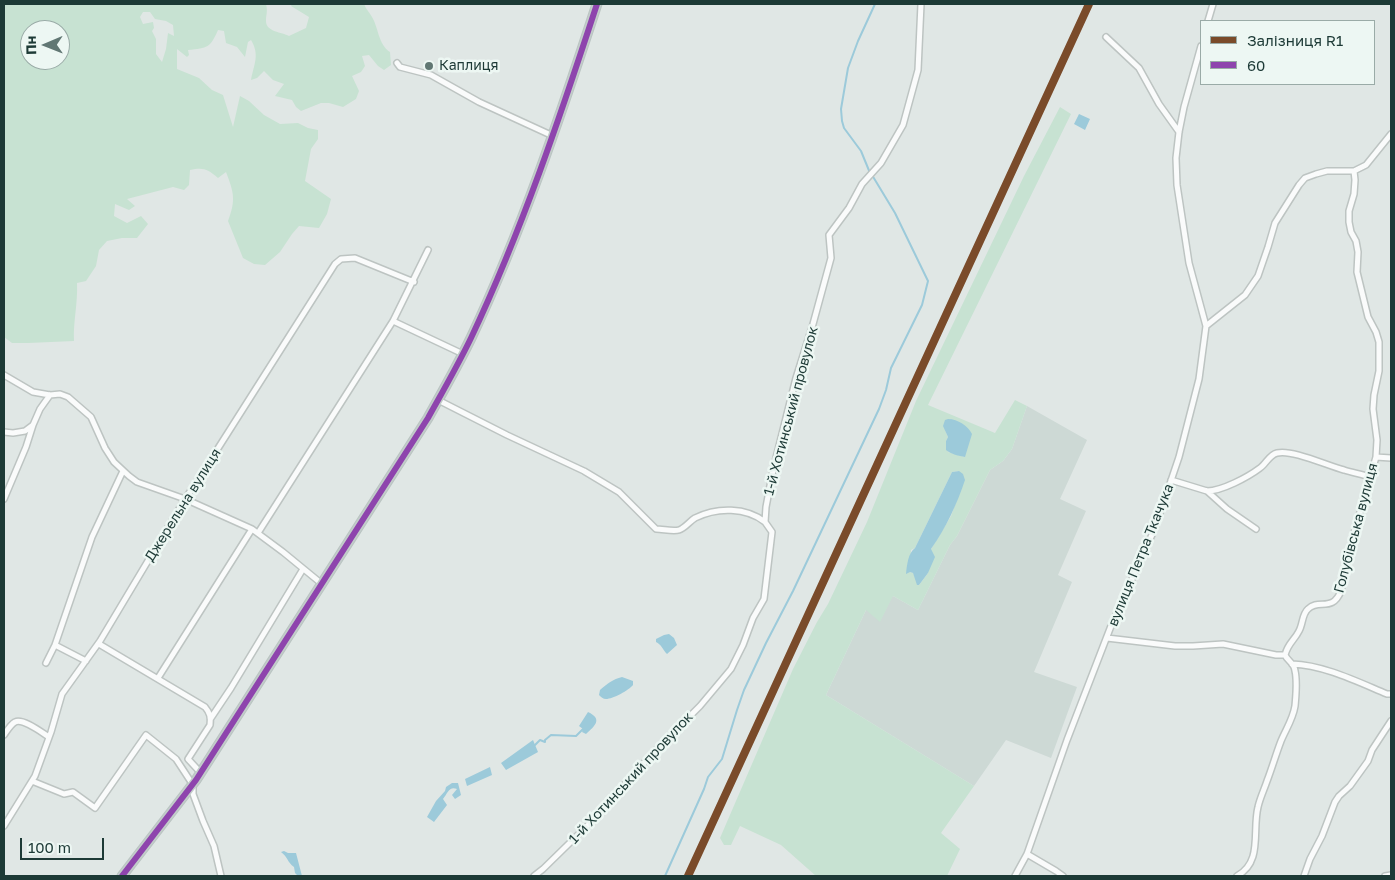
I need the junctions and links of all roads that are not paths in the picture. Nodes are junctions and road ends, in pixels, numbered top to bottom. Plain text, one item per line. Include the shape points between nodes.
1 (597, 4) edge
2 (921, 4) edge
3 (1213, 4) edge
4 (1208, 20) edge
5 (1106, 38) dead end
6 (1200, 54) edge
7 (397, 62) dead end
8 (1179, 132) junction
9 (1391, 134) edge
10 (553, 136) junction
11 (1354, 171) junction
12 (428, 250) dead end
13 (414, 282) junction
14 (393, 321) junction
15 (1206, 326) junction
16 (463, 354) junction
17 (4, 375) edge
18 (50, 395) junction
19 (438, 400) junction
20 (33, 425) junction
21 (4, 432) edge
22 (1376, 457) junction
23 (1391, 458) edge
24 (123, 471) junction
25 (1370, 477) junction
26 (1171, 480) junction
27 (1207, 491) junction
28 (5, 492) edge
29 (4, 499) edge
30 (185, 499) junction
31 (766, 522) junction
32 (252, 529) junction
33 (1256, 530) dead end
34 (258, 533) junction
35 (303, 569) junction
36 (322, 584) junction
37 (1107, 638) junction
38 (98, 644) junction
39 (55, 645) junction
40 (1285, 655) junction
41 (86, 661) junction
42 (46, 664) dead end
43 (1292, 664) junction
44 (158, 678) junction
45 (1391, 694) edge
46 (211, 718) junction
47 (1391, 720) edge
48 (4, 736) edge
49 (49, 737) junction
50 (200, 772) junction
51 (32, 781) junction
52 (193, 785) junction
53 (4, 826) edge
54 (1027, 854) junction
55 (1245, 874) edge
56 (1391, 874) edge
57 (122, 876) edge
58 (221, 876) edge
59 (534, 876) edge
60 (1016, 876) edge
61 (1064, 876) edge
62 (1237, 876) edge
63 (1304, 876) edge
64 (1385, 876) edge

1 - 10 highway
2 - 31 street, 1-й Хотинський провулок via 918,70 903,125 881,163 862,184 850,208 829,234 831,258 773,470
3 - 4 street
5 - 8 street via 1138,68
6 - 8 street, вулиця Петра Ткачука
7 - 10 street via 400,67 432,75 479,102
8 - 15 street, вулиця Петра Ткачука via 1177,185 1189,263
9 - 11 street via 1366,165
10 - 16 highway via 492,294
11 - 15 street via 1327,171 1306,178 1299,185 1275,223 1258,276 1246,294
11 - 22 street, Голубівська вулиця via 1349,222 1358,252 1357,272 1378,342 1379,371 1373,409
12 - 13 street
13 - 14 street
13 - 30 street, Джерельна вулиця via 356,258 341,258
14 - 16 street
14 - 34 street
15 - 26 street, вулиця Петра Ткачука via 1199,378
16 - 19 highway
17 - 18 street via 33,392
18 - 20 street
18 - 24 street via 68,397 91,416 105,448
19 - 31 street via 584,471 619,492 656,529 679,530 697,517 725,510 747,512
19 - 36 highway
20 - 21 street via 25,431
20 - 28 street
22 - 23 street
22 - 25 street, Голубівська вулиця
24 - 30 street via 137,482
24 - 39 street via 92,537
25 - 27 street via 1294,454 1276,453 1245,478
25 - 40 street, Голубівська вулиця via 1339,596 1332,603 1308,609
26 - 27 street
26 - 37 street, вулиця Петра Ткачука
27 - 33 street
28 - 29 street
30 - 32 street
30 - 38 street, Джерельна вулиця
31 - 59 street, 1-й Хотинський провулок via 772,532 764,599 731,669 588,825
32 - 34 street
32 - 44 street
34 - 35 street
35 - 36 street
35 - 46 street
36 - 50 highway
37 - 40 street via 1175,646 1223,644
37 - 54 street, вулиця Петра Ткачука
38 - 41 street, Джерельна вулиця
38 - 44 street
39 - 41 street
39 - 42 street
40 - 43 street
41 - 49 street, Джерельна вулиця via 62,694
43 - 45 street via 1349,678
43 - 55 street via 1296,678 1293,716 1257,809 1254,852
44 - 46 street via 205,707
46 - 50 street via 210,725 188,759
47 - 63 street via 1368,761 1335,802
48 - 49 street via 13,723 19,721
49 - 51 street, Джерельна вулиця
50 - 52 highway
51 - 52 street via 64,794 73,792 95,808 146,735 176,759
51 - 53 street, Джерельна вулиця
52 - 57 highway
52 - 58 street via 193,794 214,846
54 - 60 street, вулиця Петра Ткачука
54 - 61 street
55 - 62 street
56 - 64 street

